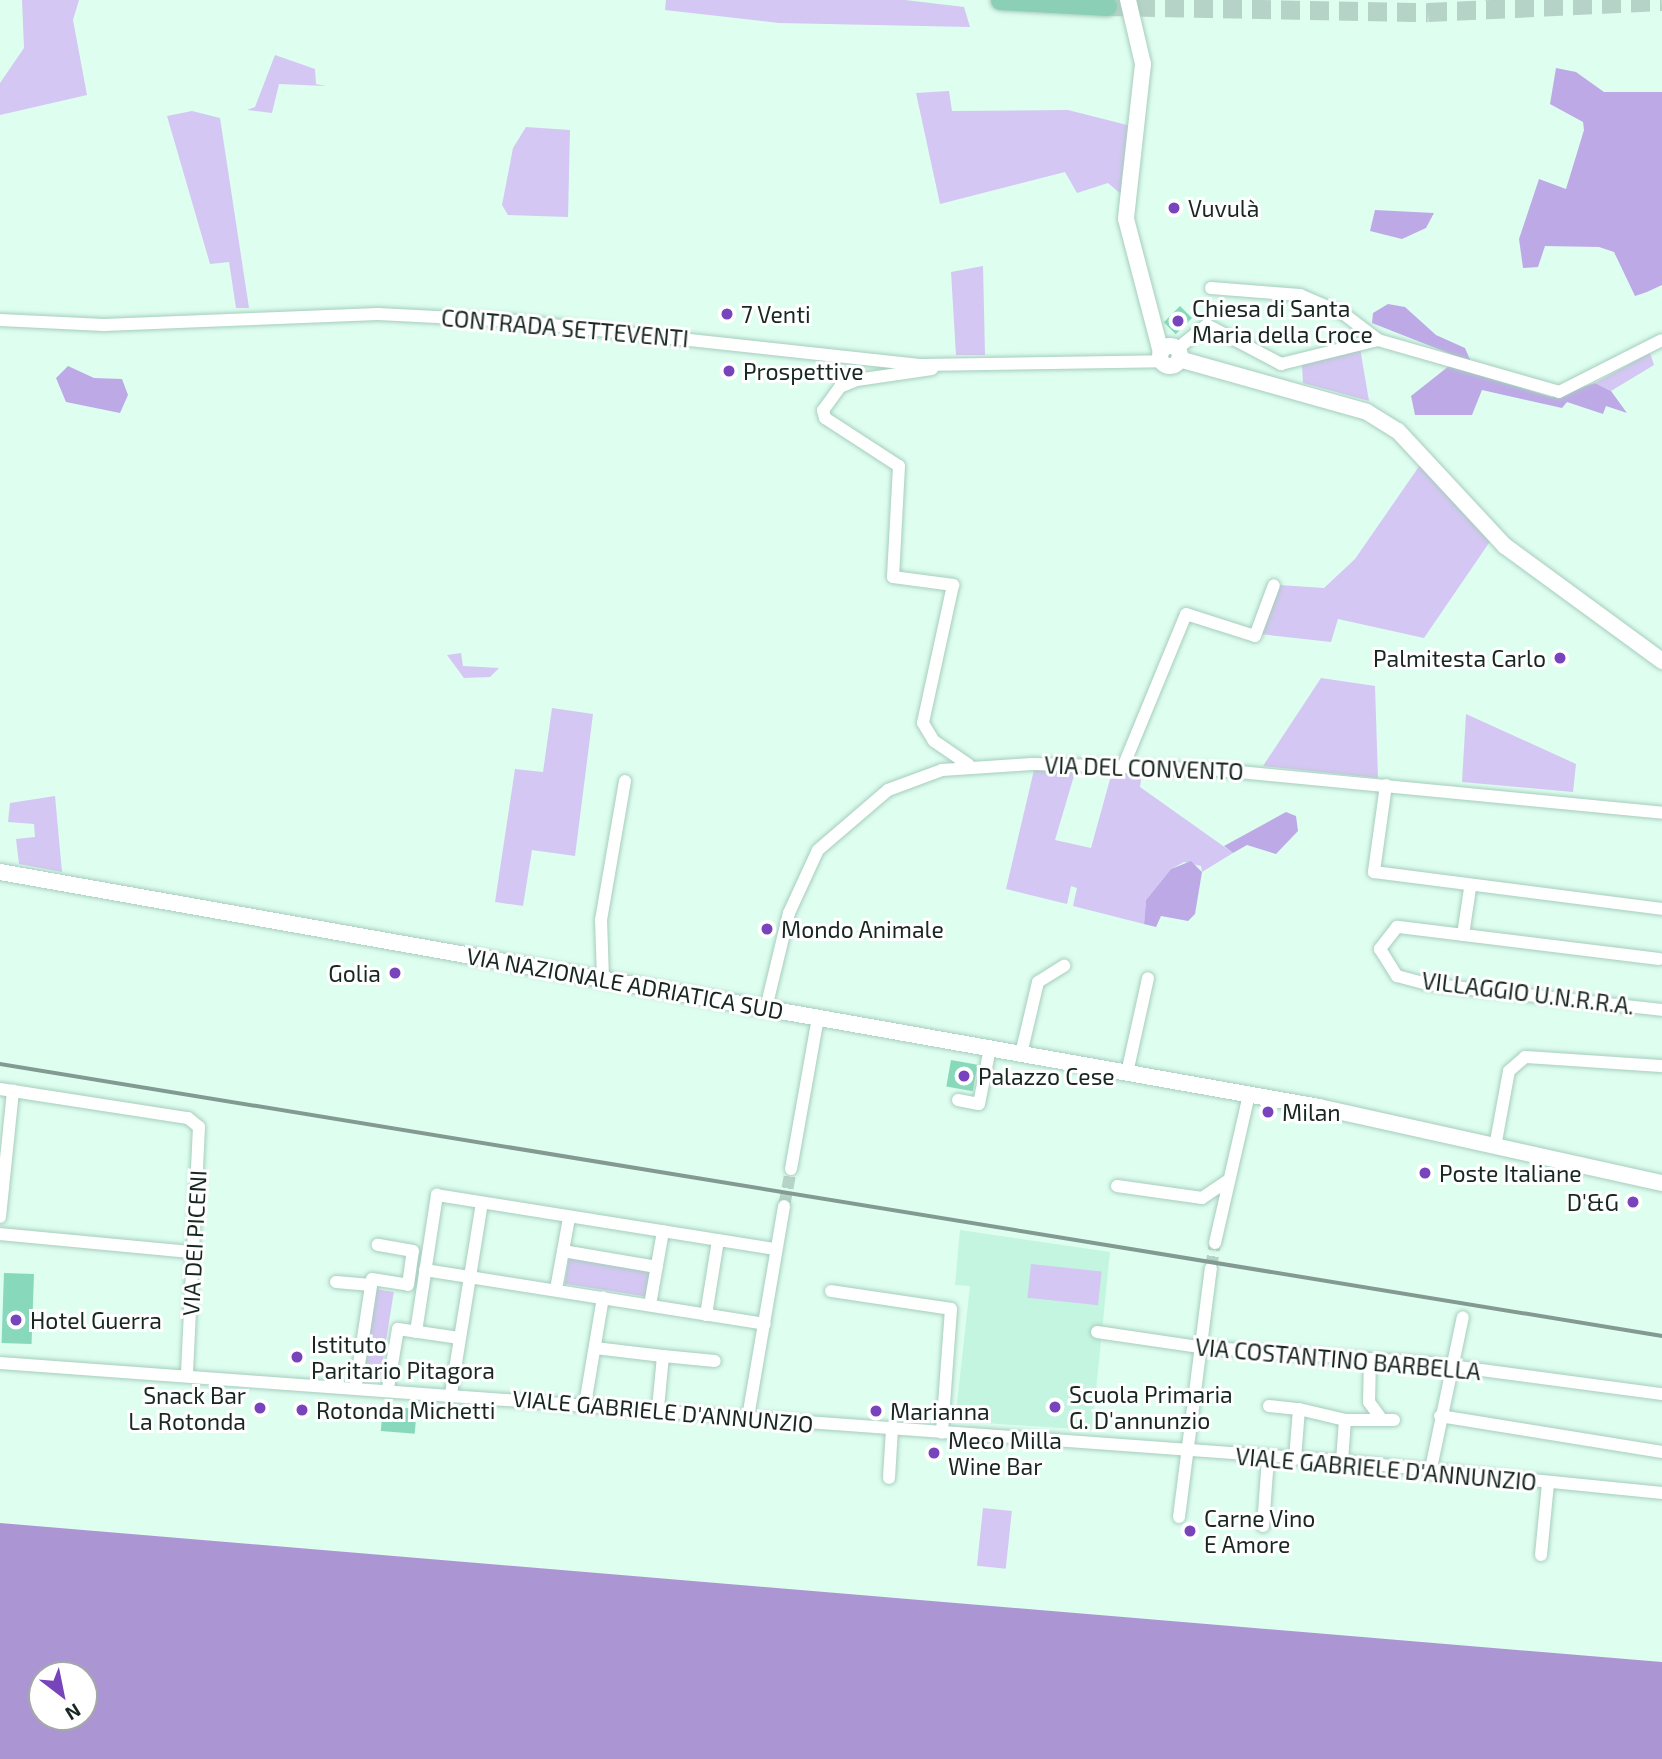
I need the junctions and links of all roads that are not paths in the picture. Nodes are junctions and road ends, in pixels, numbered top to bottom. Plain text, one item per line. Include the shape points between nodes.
1 (1000, 0) edge
2 (1128, 0) edge
3 (1107, 6) dead end
4 (1211, 288) dead end
5 (0, 320) edge
6 (1378, 340) junction
7 (1662, 340) edge
8 (1169, 354) junction
9 (942, 365) junction
10 (1275, 585) dead end
11 (1662, 661) edge
12 (969, 765) junction
13 (1122, 767) junction
14 (625, 781) dead end
15 (1387, 785) junction
16 (1662, 813) edge
17 (0, 872) edge
18 (1470, 888) junction
19 (1662, 909) edge
20 (1464, 935) junction
21 (1659, 959) dead end
22 (1064, 967) dead end
23 (1148, 978) dead end
24 (603, 979) junction
25 (766, 1008) junction
26 (1662, 1010) edge
27 (818, 1018) junction
28 (990, 1048) junction
29 (1021, 1054) junction
30 (1662, 1066) edge
31 (1126, 1073) junction
32 (6, 1090) edge
33 (1249, 1094) junction
34 (958, 1100) dead end
35 (1494, 1147) junction
36 (791, 1168) tunnel mouth
37 (1227, 1181) junction
38 (1662, 1183) edge
39 (1116, 1186) dead end
40 (482, 1203) junction
41 (784, 1206) tunnel mouth
42 (0, 1217) edge
43 (569, 1218) junction
44 (663, 1231) junction
45 (0, 1234) edge
46 (718, 1240) junction
47 (1215, 1242) tunnel mouth
48 (377, 1245) dead end
49 (776, 1249) junction
50 (563, 1251) junction
51 (192, 1252) junction
52 (657, 1267) junction
53 (1211, 1268) tunnel mouth
54 (425, 1270) junction
55 (470, 1279) junction
56 (335, 1282) dead end
57 (371, 1285) junction
58 (556, 1289) junction
59 (831, 1291) dead end
60 (603, 1298) junction
61 (650, 1305) junction
62 (706, 1315) junction
63 (1463, 1317) dead end
64 (765, 1324) junction
65 (416, 1332) junction
66 (1097, 1332) dead end
67 (459, 1338) junction
68 (595, 1348) junction
69 (1198, 1348) junction
70 (663, 1356) junction
71 (1370, 1359) junction
72 (715, 1361) dead end
73 (0, 1363) edge
74 (1451, 1368) junction
75 (181, 1374) junction
76 (356, 1384) junction
77 (388, 1388) junction
78 (451, 1394) junction
79 (1662, 1394) edge
80 (585, 1404) junction
81 (1269, 1406) dead end
82 (658, 1408) junction
83 (1299, 1409) junction
84 (1440, 1416) junction
85 (748, 1417) junction
86 (1345, 1420) junction
87 (892, 1429) junction
88 (942, 1433) junction
89 (1662, 1452) edge
90 (1186, 1454) junction
91 (1268, 1458) junction
92 (1295, 1459) junction
93 (1342, 1461) junction
94 (1430, 1473) junction
95 (889, 1478) dead end
96 (1548, 1483) junction
97 (1662, 1493) edge
98 (1179, 1517) dead end
99 (1263, 1526) dead end
100 (1541, 1555) dead end

1 - 3 highway
2 - 8 main road via 1143,64 1126,219 1143,298
4 - 6 street via 1300,295 1344,314
5 - 9 street, CONTRADA SETTEVENTI via 104,325 387,314 515,321
6 - 7 street via 1559,392
6 - 8 street via 1281,364 1207,325
8 - 9 street, CONTRADA SETTEVENTI
8 - 11 main road via 1367,412 1398,430 1505,545
9 - 12 street via 857,380 840,387 823,410 825,418 899,466 893,578 953,585 923,723 934,741
10 - 13 street via 1255,636 1186,614
12 - 13 street, VIA DEL CONVENTO
12 - 25 street, VIA DEL CONVENTO via 888,789 825,842 800,882
13 - 15 street, VIA DEL CONVENTO
14 - 24 street via 601,920
15 - 16 street, VIA DEL CONVENTO
15 - 18 street via 1374,872
17 - 24 main road, VIA NAZIONALE ADRIATICA SUD
18 - 19 street
18 - 20 street
20 - 21 street, VILLAGGIO U.N.R.R.A.
20 - 26 street, VILLAGGIO U.N.R.R.A. via 1397,927 1384,936 1381,956 1397,976 1427,984
22 - 29 street via 1038,982
23 - 31 street
24 - 25 main road, VIA NAZIONALE ADRIATICA SUD
25 - 27 main road, VIA NAZIONALE ADRIATICA SUD
27 - 28 main road, VIA NAZIONALE ADRIATICA SUD
27 - 36 street
28 - 29 main road, VIA NAZIONALE ADRIATICA SUD
28 - 34 street via 979,1104
29 - 31 main road, VIA NAZIONALE ADRIATICA SUD
30 - 35 street via 1525,1057 1509,1071
31 - 33 main road, VIA NAZIONALE ADRIATICA SUD
32 - 42 street
32 - 51 street, VIA DEI PICENI via 188,1118 200,1127
33 - 35 main road, VIA NAZIONALE ADRIATICA SUD
33 - 37 street
35 - 38 main road, VIA NAZIONALE ADRIATICA SUD
37 - 39 street via 1202,1198
37 - 47 street
40 - 43 street
40 - 54 street via 437,1195
40 - 55 street
41 - 49 street
43 - 44 street
43 - 50 street
44 - 46 street
44 - 52 street
45 - 51 street
46 - 49 street
46 - 62 street
48 - 57 street via 413,1251 408,1285 372,1279
49 - 64 street
50 - 52 street
50 - 58 street
51 - 75 street, VIA DEI PICENI
52 - 61 street
53 - 69 street
54 - 55 street
54 - 65 street
55 - 58 street
55 - 67 street
56 - 57 street
57 - 76 street
58 - 60 street
59 - 88 street via 951,1309
60 - 61 street
60 - 68 street
61 - 62 street
62 - 64 street
63 - 74 street
64 - 85 street
65 - 67 street
65 - 77 street via 397,1331
66 - 69 street, VIA COSTANTINO BARBELLA
67 - 78 street
68 - 70 street
68 - 80 street
69 - 71 street, VIA COSTANTINO BARBELLA
69 - 90 street
70 - 72 street
70 - 82 street
71 - 74 street, VIA COSTANTINO BARBELLA
71 - 86 street via 1369,1402 1388,1420
73 - 75 street, VIALE GABRIELE D'ANNUNZIO
74 - 79 street, VIA COSTANTINO BARBELLA
74 - 84 street
75 - 76 street, VIALE GABRIELE D'ANNUNZIO
76 - 77 street, VIALE GABRIELE D'ANNUNZIO
77 - 78 street, VIALE GABRIELE D'ANNUNZIO
78 - 80 street, VIALE GABRIELE D'ANNUNZIO
80 - 82 street, VIALE GABRIELE D'ANNUNZIO
81 - 83 street
82 - 85 street, VIALE GABRIELE D'ANNUNZIO
83 - 86 street
83 - 92 street
84 - 89 street
84 - 94 street
85 - 87 street, VIALE GABRIELE D'ANNUNZIO
86 - 93 street
87 - 88 street, VIALE GABRIELE D'ANNUNZIO
87 - 95 street
88 - 90 street, VIALE GABRIELE D'ANNUNZIO
90 - 91 street, VIALE GABRIELE D'ANNUNZIO
90 - 98 street
91 - 92 street, VIALE GABRIELE D'ANNUNZIO
91 - 99 street
92 - 93 street, VIALE GABRIELE D'ANNUNZIO
93 - 94 street, VIALE GABRIELE D'ANNUNZIO
94 - 96 street, VIALE GABRIELE D'ANNUNZIO
96 - 97 street, VIALE GABRIELE D'ANNUNZIO
96 - 100 street

